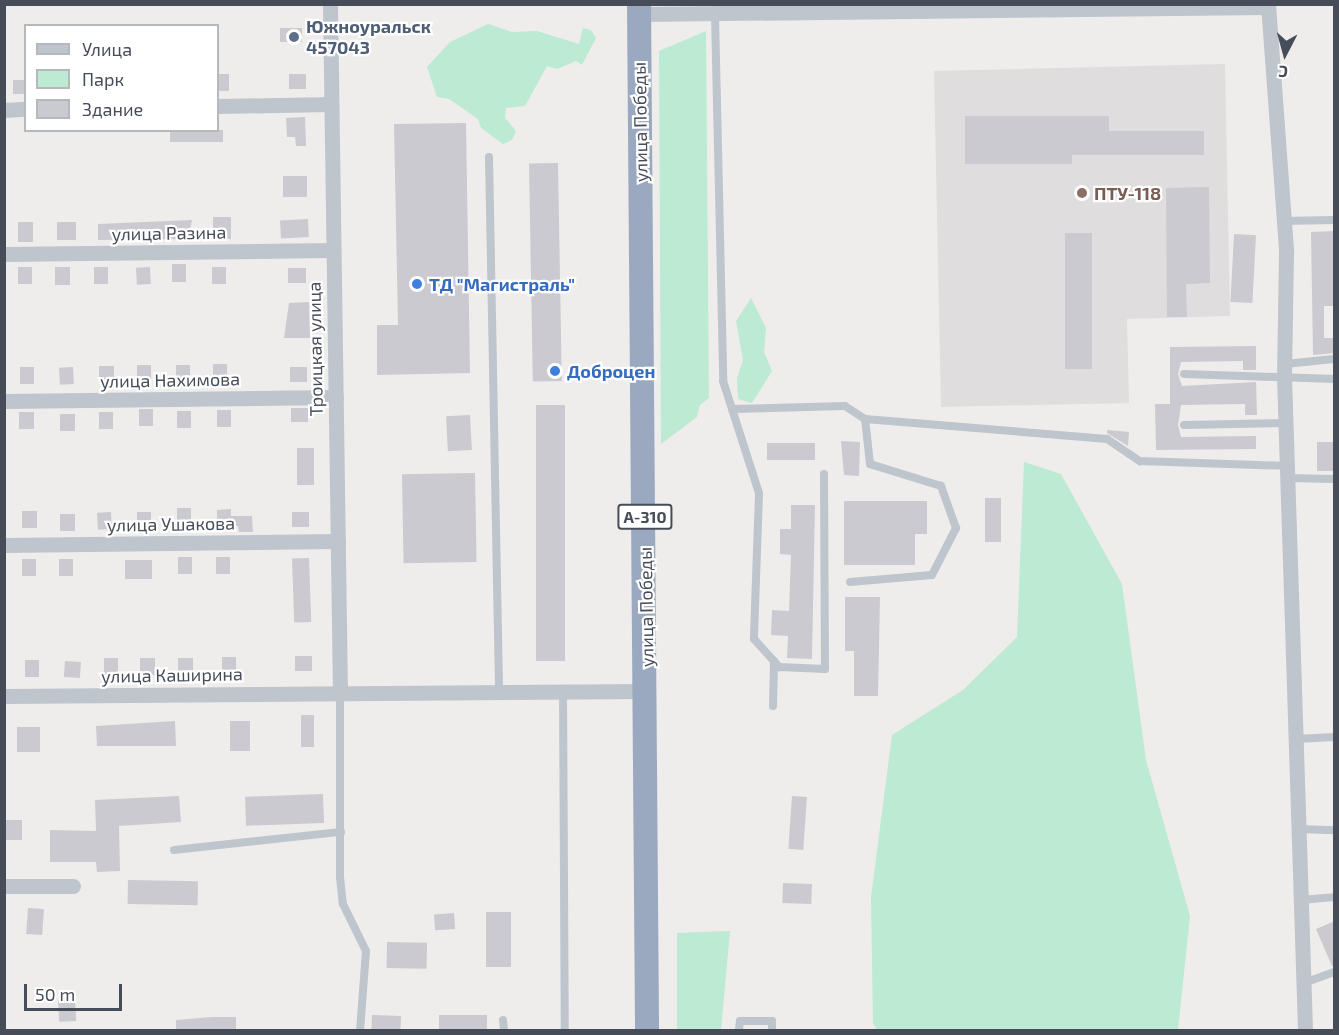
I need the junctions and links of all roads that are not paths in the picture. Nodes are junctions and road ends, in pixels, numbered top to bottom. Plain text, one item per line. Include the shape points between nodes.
1 (330, 4) edge
2 (1217, 6) edge
3 (1268, 6) edge
4 (639, 9) edge
5 (811, 9) edge
6 (910, 9) edge
7 (715, 15) junction
8 (331, 104) junction
9 (219, 106) edge
10 (24, 109) edge
11 (4, 110) edge
12 (489, 157) dead end
13 (1335, 220) edge
14 (1283, 221) junction
15 (333, 250) junction
16 (4, 254) edge
17 (1335, 359) edge
18 (1285, 370) junction
19 (1184, 374) dead end
20 (1335, 379) edge
21 (336, 397) junction
22 (4, 402) edge
23 (732, 409) junction
24 (865, 419) junction
25 (1286, 423) junction
26 (1184, 425) dead end
27 (1287, 472) junction
28 (824, 474) dead end
29 (1335, 479) edge
30 (338, 541) junction
31 (4, 545) edge
32 (850, 582) dead end
33 (774, 661) junction
34 (499, 689) junction
35 (564, 690) junction
36 (647, 691) junction
37 (340, 693) junction
38 (4, 696) edge
39 (772, 706) dead end
40 (1335, 736) edge
41 (1296, 739) junction
42 (1299, 829) junction
43 (1335, 830) edge
44 (341, 832) junction
45 (174, 850) dead end
46 (4, 886) edge
47 (73, 886) dead end
48 (1335, 897) edge
49 (1301, 900) junction
50 (1335, 972) edge
51 (1304, 983) junction
52 (503, 1020) dead end
53 (360, 1030) edge
54 (504, 1030) edge
55 (565, 1030) edge
56 (647, 1030) edge
57 (739, 1030) edge
58 (772, 1030) edge
59 (1305, 1030) edge

1 - 8 street, Троицкая улица
2 - 3 street
2 - 6 street
3 - 14 street
4 - 7 street
4 - 36 highway, улица Победы / А-310
5 - 6 street
5 - 7 street
7 - 23 lane via 723,381
8 - 9 street
8 - 15 street, Троицкая улица
10 - 11 street
12 - 34 lane
13 - 14 lane
14 - 18 street
15 - 16 street, улица Разина
15 - 21 street, Троицкая улица
17 - 18 lane
18 - 19 lane
18 - 20 lane
18 - 25 street
21 - 22 street, улица Нахимова
21 - 30 street, Троицкая улица
23 - 24 lane via 845,406
23 - 33 lane via 759,493 754,639
24 - 27 lane via 1107,439 1140,460
24 - 32 lane via 870,464 941,486 956,528 932,575
25 - 26 lane
25 - 27 street
27 - 29 lane
27 - 41 street
28 - 33 lane via 825,669 779,667
30 - 31 street, улица Ушакова
30 - 37 street, Троицкая улица
33 - 39 lane
34 - 35 street, улица Каширина
34 - 37 street, улица Каширина
35 - 36 street, улица Каширина
35 - 55 lane
36 - 56 highway, улица Победы / А-310
37 - 38 street, улица Каширина
37 - 44 lane
40 - 41 lane
41 - 42 street
42 - 43 lane
42 - 49 street
44 - 45 lane
44 - 53 lane via 343,904 366,951
46 - 47 street
48 - 49 lane
49 - 51 street
50 - 51 lane
51 - 59 street
52 - 54 lane
57 - 58 lane via 740,1021 772,1021

